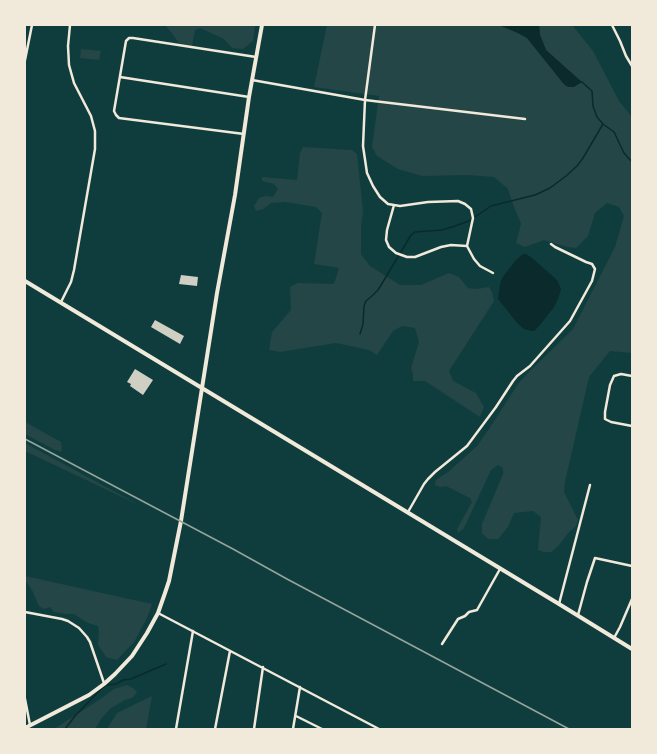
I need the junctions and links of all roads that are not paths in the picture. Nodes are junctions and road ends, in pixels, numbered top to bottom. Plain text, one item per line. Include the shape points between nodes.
1 (32, 25) edge
2 (70, 25) edge
3 (262, 25) edge
4 (375, 25) edge
5 (612, 25) edge
6 (256, 57) junction
7 (25, 60) edge
8 (632, 66) edge
9 (120, 77) junction
10 (252, 80) junction
11 (249, 97) junction
12 (365, 100) junction
13 (525, 119) dead end
14 (244, 134) junction
15 (394, 205) junction
16 (551, 244) dead end
17 (467, 246) junction
18 (493, 273) dead end
19 (25, 281) edge
20 (62, 302) junction
21 (632, 376) edge
22 (202, 389) junction
23 (632, 426) edge
24 (590, 485) dead end
25 (408, 512) junction
26 (632, 566) edge
27 (500, 569) junction
28 (632, 599) edge
29 (559, 604) junction
30 (25, 612) edge
31 (158, 613) junction
32 (578, 615) junction
33 (193, 631) junction
34 (614, 638) junction
35 (442, 644) dead end
36 (632, 649) edge
37 (230, 651) junction
38 (263, 667) junction
39 (104, 684) junction
40 (300, 687) junction
41 (25, 699) edge
42 (296, 716) junction
43 (30, 725) junction
44 (25, 728) edge
45 (176, 729) edge
46 (215, 729) edge
47 (254, 729) edge
48 (293, 729) edge
49 (322, 729) edge
50 (379, 729) edge

1 - 7 street
2 - 20 street via 69,65 74,82 91,116 95,149 74,270
3 - 6 main road
4 - 12 street
5 - 8 street
6 - 9 street via 129,38 126,42
6 - 10 main road
9 - 11 street
9 - 14 street via 114,112 119,118
10 - 11 main road
10 - 12 street
11 - 14 main road
12 - 13 street
12 - 15 street via 363,146 367,173 380,197 388,204
14 - 22 main road
15 - 17 street via 458,201 465,204 471,210 473,218
15 - 17 street via 386,240 396,253 415,257 441,247
16 - 25 street via 592,264 595,269 592,281 570,321 530,366 517,376 467,446 428,479
17 - 18 street via 480,266
19 - 20 main road
20 - 22 main road
21 - 23 street via 614,376 605,412 605,419
22 - 25 main road
22 - 31 main road via 181,521 169,581
24 - 29 street
25 - 27 main road
26 - 32 street via 595,558
27 - 29 main road
27 - 35 street via 477,610 458,618
28 - 34 street
29 - 32 main road
30 - 39 street via 62,619 79,628 90,642
31 - 33 street
31 - 39 main road via 132,656
32 - 34 main road
33 - 37 street
33 - 45 street
34 - 36 main road
37 - 38 street
37 - 46 street
38 - 40 street
38 - 47 street
39 - 43 main road
40 - 42 street
40 - 50 street
41 - 43 street
42 - 48 street
42 - 49 street
43 - 44 main road

